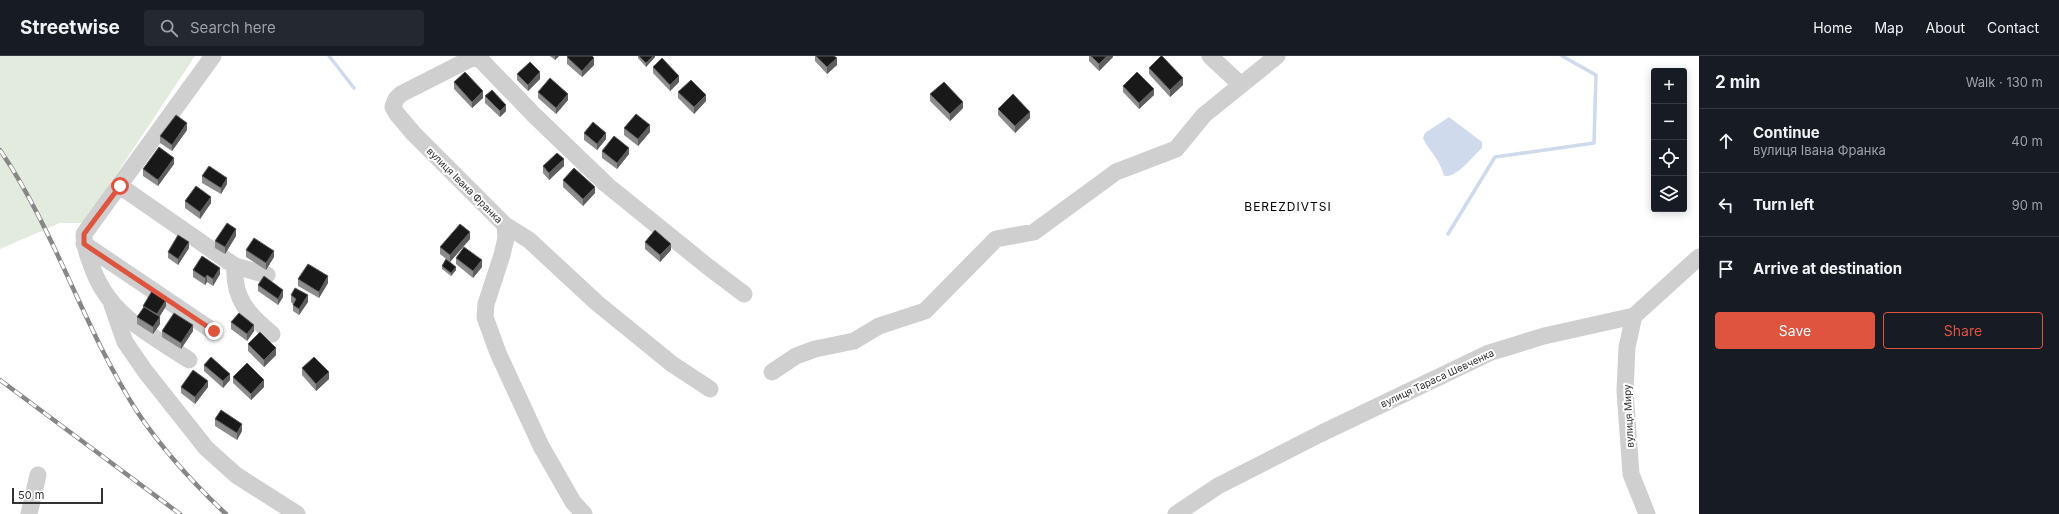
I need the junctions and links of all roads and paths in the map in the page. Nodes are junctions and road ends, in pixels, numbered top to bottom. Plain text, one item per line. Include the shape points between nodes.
1 (213, 56) edge
2 (477, 56) edge
3 (1210, 56) edge
4 (1277, 56) edge
5 (1241, 85) junction
6 (120, 186) junction
7 (505, 225) junction
8 (84, 244) junction
9 (1699, 257) edge
10 (235, 266) junction
11 (267, 275) dead end
12 (744, 294) dead end
13 (111, 304) junction
14 (1634, 316) junction
15 (214, 331) dead end
16 (272, 334) dead end
17 (189, 360) dead end
18 (772, 372) dead end
19 (710, 389) dead end
20 (38, 475) dead end
21 (29, 514) edge
22 (297, 514) edge
23 (584, 514) edge
24 (1176, 514) edge
25 (1647, 514) edge

1 - 6 street
2 - 7 street, вулиця Івана Франка via 401,94 393,107 413,133
2 - 12 street via 607,185
3 - 5 street
4 - 5 street
5 - 18 street via 1204,115 1176,149 1116,172 1034,232 996,239 925,310 879,326 854,341 815,349 796,356
6 - 8 street via 84,234
6 - 10 street
7 - 19 street via 529,240 597,303 672,364
7 - 23 street, вулиця Івана Франка via 506,238 486,304 485,317 498,353 541,446 573,502
8 - 13 street via 94,273
8 - 15 street
9 - 14 street, вулиця Тараса Шевченка
10 - 11 street
10 - 16 street via 236,285 242,304 254,319
13 - 17 street via 131,321
13 - 22 street via 125,342 206,448 236,475
14 - 24 street, вулиця Тараса Шевченка via 1544,336 1488,353 1218,486
14 - 25 street, вулиця Миру via 1627,347 1625,391 1632,474
20 - 21 street

